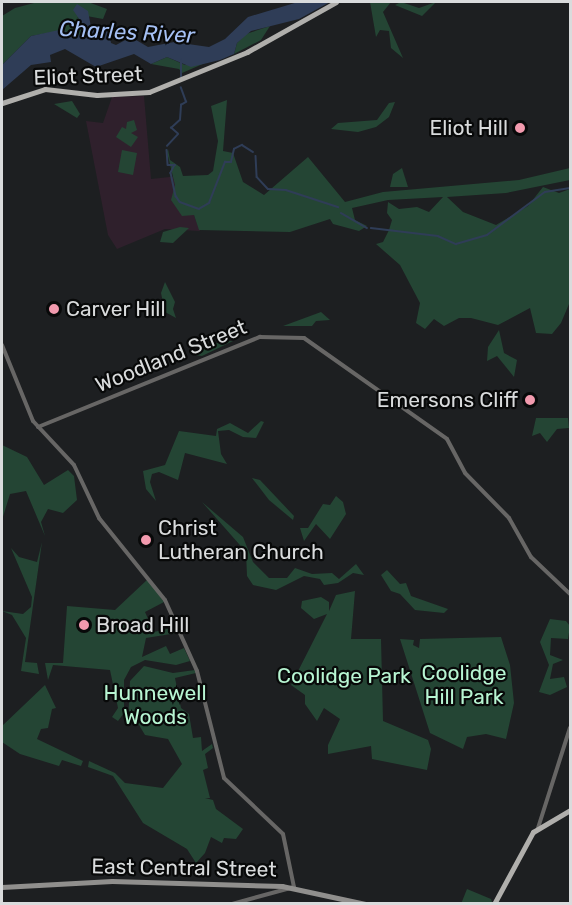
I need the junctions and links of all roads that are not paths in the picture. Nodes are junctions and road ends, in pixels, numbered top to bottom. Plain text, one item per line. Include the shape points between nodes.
1 (336, 2) edge
2 (2, 103) edge
3 (2, 345) edge
4 (38, 427) junction
5 (570, 594) edge
6 (570, 728) edge
7 (570, 810) edge
8 (538, 828) junction
9 (2, 886) edge
10 (294, 887) junction
11 (232, 903) edge
12 (365, 903) edge
13 (494, 903) edge

1 - 2 main road, Eliot Street via 251,50 149,92 97,95 45,89
3 - 4 street via 20,396
4 - 5 street, Woodland Street via 257,338 304,338 447,439 465,473 509,518 531,557
4 - 10 street via 74,465 99,518 164,596 197,669 221,771 233,789 282,832
6 - 8 street
7 - 8 main road
8 - 13 main road
9 - 10 main road, East Central Street via 118,881
10 - 11 street
10 - 12 main road, East Central Street

